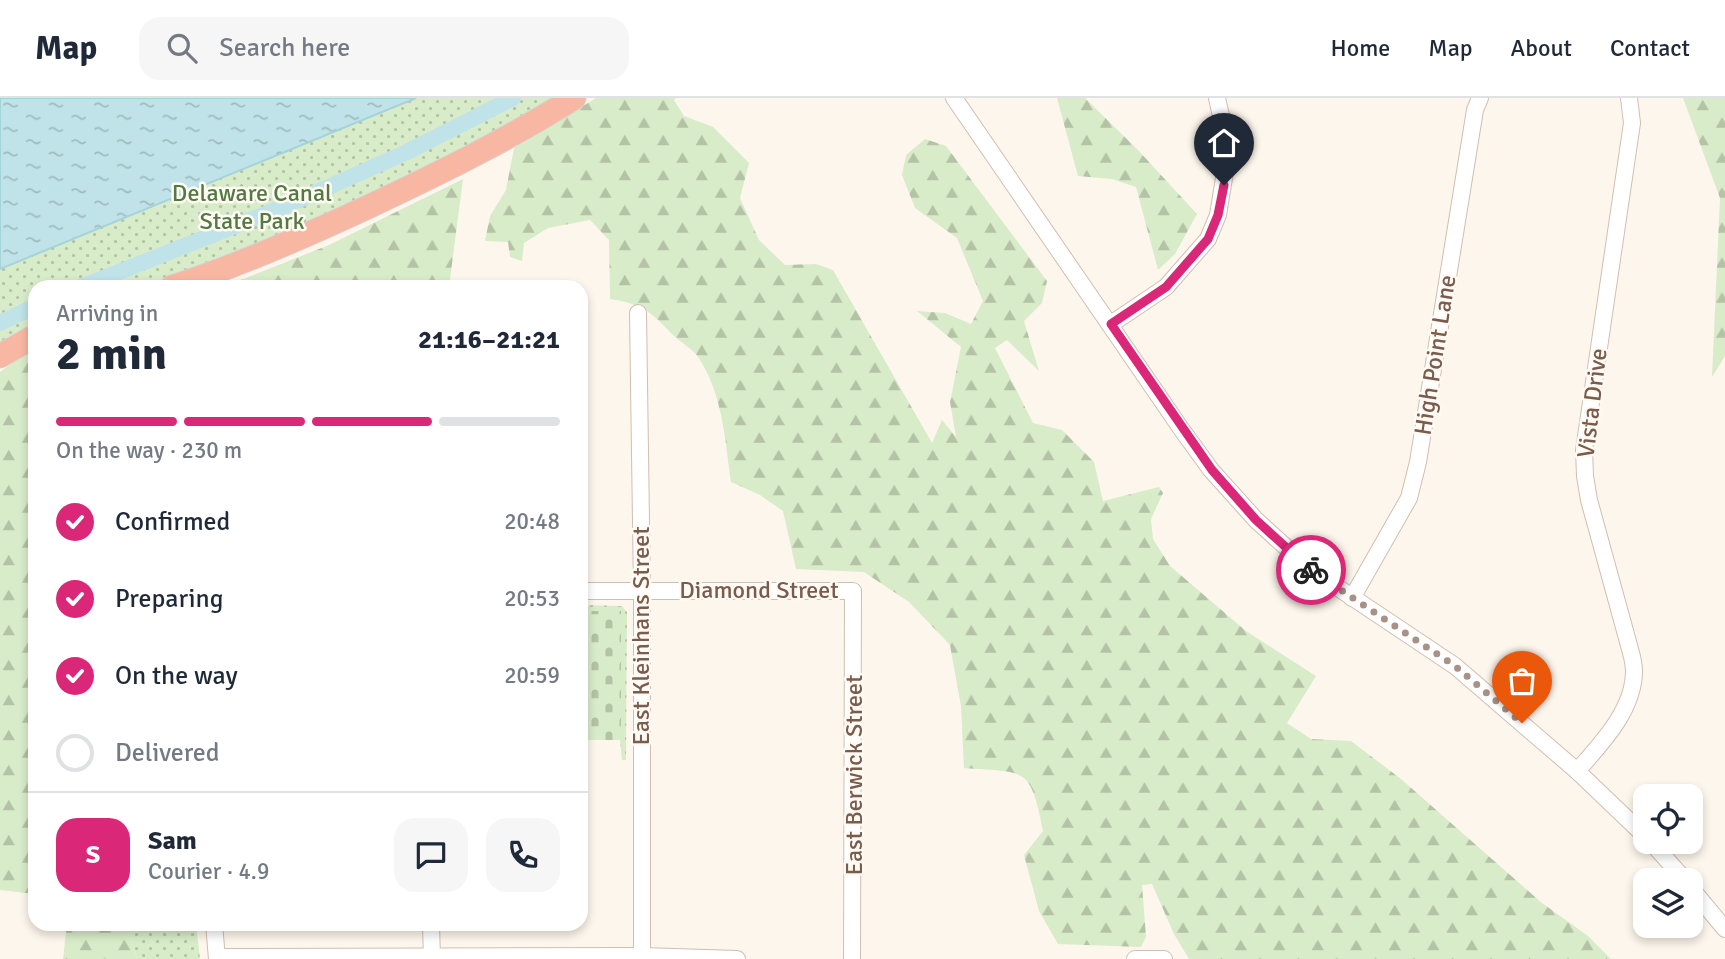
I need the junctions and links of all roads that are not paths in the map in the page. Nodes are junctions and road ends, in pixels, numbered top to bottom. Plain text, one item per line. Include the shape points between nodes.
1 (574, 98) edge
2 (954, 98) edge
3 (1217, 98) edge
4 (1480, 98) edge
5 (1629, 98) edge
6 (191, 280) edge
7 (638, 313) dead end
8 (1111, 324) junction
9 (28, 339) edge
10 (0, 356) edge
11 (853, 590) joint
12 (588, 591) edge
13 (642, 591) junction
14 (1352, 598) junction
15 (1577, 771) junction
16 (1633, 825) edge
17 (1662, 854) edge
18 (1674, 868) edge
19 (1703, 903) edge
20 (1725, 929) edge
21 (215, 931) edge
22 (431, 931) edge
23 (218, 958) edge
24 (642, 958) edge
25 (432, 959) edge
26 (737, 959) edge
27 (852, 959) edge
28 (1135, 959) edge
29 (1164, 959) edge

1 - 6 highway via 425,180 266,253
2 - 8 street
3 - 8 street via 1226,166 1218,215 1208,239 1166,287
4 - 14 street, High Point Lane via 1418,463 1409,498
5 - 15 street, Vista Drive via 1632,122 1584,450 1590,500 1634,672 1622,713
7 - 13 street, East Kleinhans Street
8 - 14 street via 1189,440 1238,500 1310,569
9 - 10 highway
11 - 13 street, Diamond Street
11 - 27 street, East Berwick Street
12 - 13 street, Diamond Street
13 - 24 street, East Kleinhans Street
14 - 15 street via 1455,666
15 - 16 street
17 - 18 street
19 - 20 street
21 - 23 street
22 - 25 street
23 - 25 street
24 - 25 street
24 - 26 street
28 - 29 street

